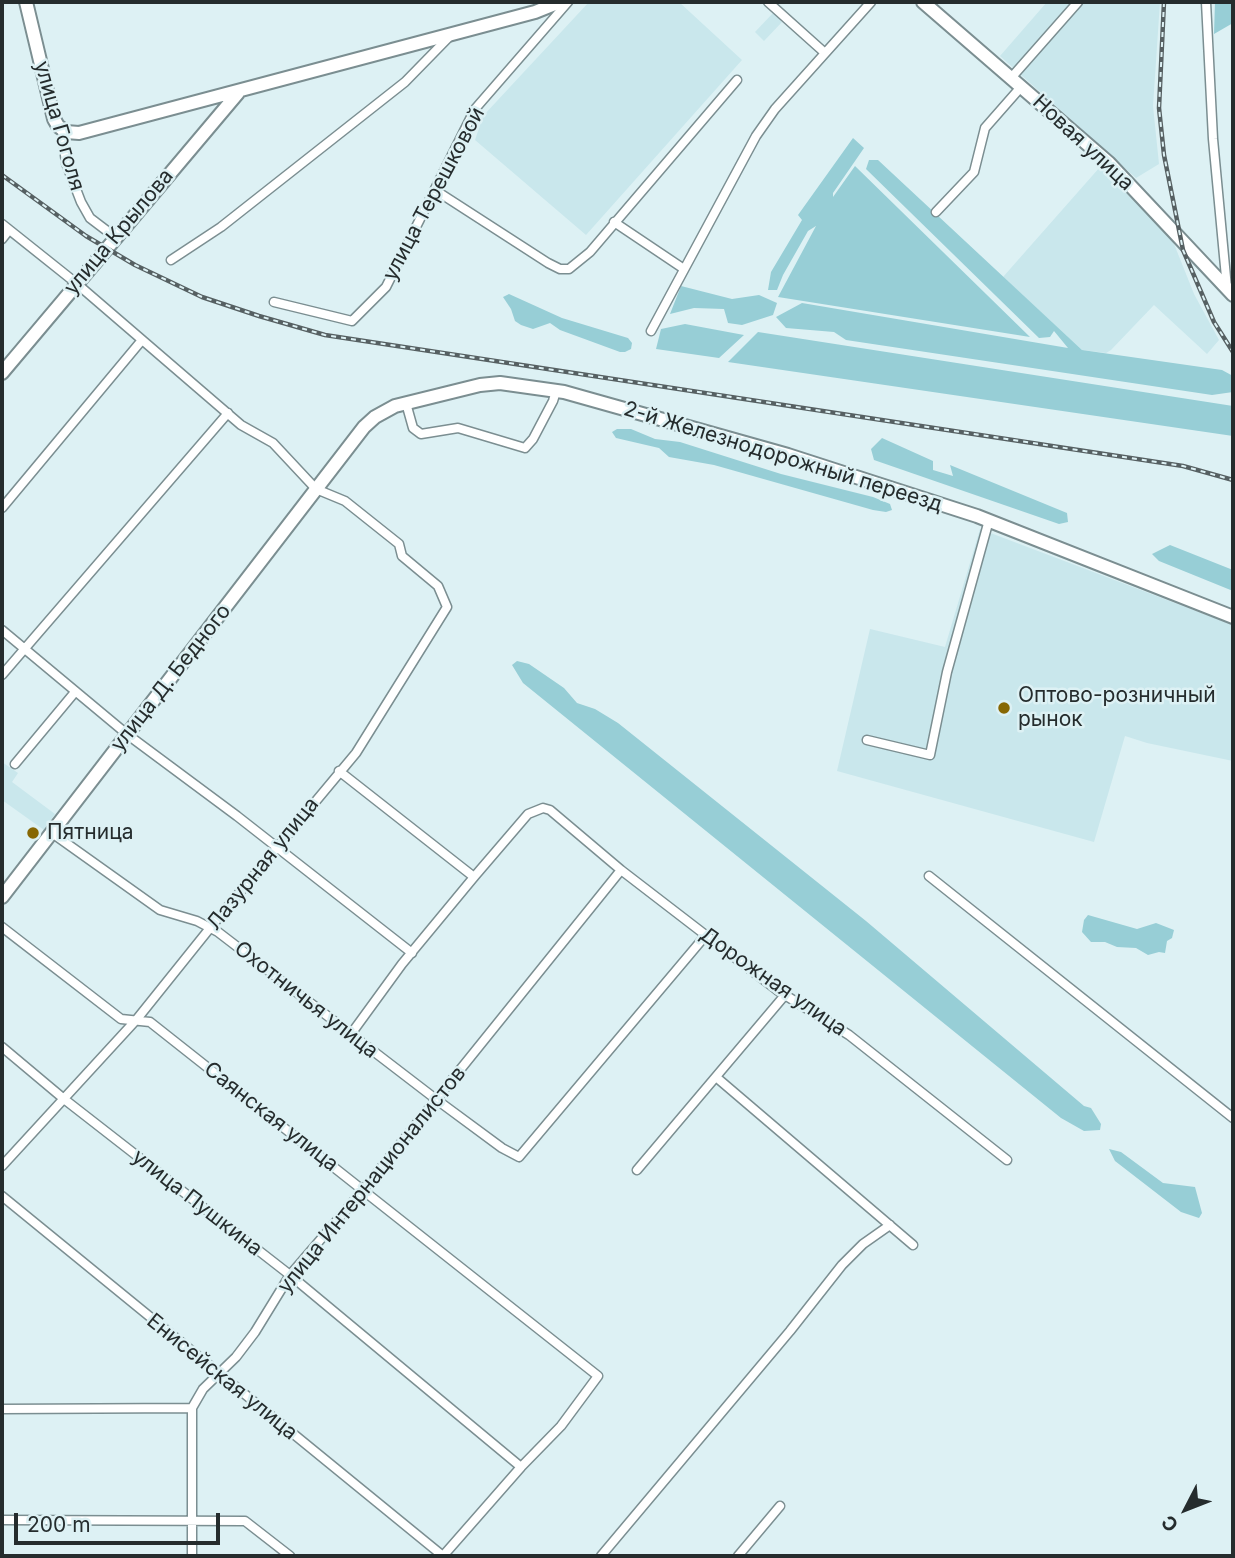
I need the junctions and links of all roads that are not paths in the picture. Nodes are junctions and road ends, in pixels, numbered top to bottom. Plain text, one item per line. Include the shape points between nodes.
1 (26, 2) edge
2 (559, 2) edge
3 (568, 2) edge
4 (768, 2) edge
5 (871, 2) edge
6 (923, 2) edge
7 (1078, 2) edge
8 (1206, 2) edge
9 (452, 35) junction
10 (825, 53) junction
11 (737, 80) dead end
12 (1016, 82) junction
13 (239, 92) junction
14 (189, 105) junction
15 (61, 130) junction
16 (204, 132) junction
17 (435, 190) junction
18 (936, 212) dead end
19 (614, 222) junction
20 (6, 227) edge
21 (115, 237) junction
22 (2, 239) edge
23 (171, 260) dead end
24 (684, 269) junction
25 (76, 283) junction
26 (1230, 292) edge
27 (274, 302) dead end
28 (651, 331) dead end
29 (142, 340) junction
30 (2, 373) edge
31 (556, 391) junction
32 (406, 403) junction
33 (228, 413) junction
34 (340, 459) joint
35 (316, 489) junction
36 (2, 508) edge
37 (989, 520) junction
38 (1233, 617) edge
39 (2, 631) edge
40 (25, 648) junction
41 (2, 675) edge
42 (75, 692) junction
43 (128, 735) junction
44 (867, 740) dead end
45 (15, 764) dead end
46 (339, 771) junction
47 (52, 832) junction
48 (276, 847) junction
49 (621, 870) junction
50 (929, 876) dead end
51 (474, 877) junction
52 (2, 897) edge
53 (2, 927) edge
54 (210, 928) junction
55 (706, 935) junction
56 (412, 953) junction
57 (785, 995) junction
58 (137, 1019) junction
59 (351, 1034) junction
60 (2, 1047) edge
61 (716, 1077) junction
62 (64, 1099) junction
63 (437, 1100) junction
64 (1233, 1118) edge
65 (1007, 1160) dead end
66 (2, 1166) edge
67 (637, 1170) dead end
68 (364, 1189) junction
69 (2, 1196) edge
70 (890, 1225) junction
71 (913, 1245) dead end
72 (290, 1275) junction
73 (219, 1375) junction
74 (192, 1408) junction
75 (2, 1409) edge
76 (521, 1466) junction
77 (780, 1506) dead end
78 (192, 1519) junction
79 (2, 1520) edge
80 (192, 1556) edge
81 (290, 1556) edge
82 (443, 1556) edge
83 (601, 1556) edge
84 (738, 1556) edge

1 - 15 street, улица Гоголя via 47,98
2 - 9 street
3 - 17 street, улица Терешковой via 475,109
4 - 10 street
5 - 10 street
6 - 12 street, Новая улица
7 - 12 street
8 - 26 street via 1213,139
9 - 13 street
9 - 23 street via 402,84 221,227
10 - 24 street via 756,136
11 - 19 street
12 - 18 street via 985,128 974,172
12 - 26 street, Новая улица via 1109,163
13 - 14 street
13 - 16 street, улица Крылова
14 - 15 street via 79,133
14 - 16 street via 205,114
15 - 21 street, улица Гоголя via 66,163 81,201 90,218
16 - 21 street, улица Крылова
17 - 19 street via 560,269 569,269 590,252
17 - 27 street, улица Терешковой via 389,283 352,321
19 - 24 street
20 - 22 street
20 - 25 street
21 - 25 street, улица Крылова
24 - 28 street
25 - 29 street
25 - 30 street, улица Крылова
29 - 33 street
29 - 36 street
31 - 32 street, 2-й Железнодорожный переезд via 491,383
31 - 32 street via 525,448 458,428 421,434 413,428
31 - 37 street, 2-й Железнодорожный переезд via 788,455
32 - 34 street, 2-й Железнодорожный переезд via 375,417
33 - 35 street via 273,443
33 - 40 street
34 - 35 street, улица Д. Бедного
35 - 43 street, улица Д. Бедного
35 - 46 street, Лазурная улица via 345,501 399,544 402,556 438,586 447,607 356,753
37 - 38 street, 2-й Железнодорожный переезд
37 - 44 street via 947,672 930,755
39 - 40 street
40 - 41 street
40 - 42 street
42 - 43 street
42 - 45 street
43 - 47 street, улица Д. Бедного
43 - 48 street
46 - 48 street, Лазурная улица
46 - 51 street
47 - 52 street, улица Д. Бедного
47 - 54 street, Охотничья улица via 160,910
48 - 54 street, Лазурная улица
48 - 56 street
49 - 51 street, Дорожная улица via 550,810 538,808
49 - 55 street, Дорожная улица
49 - 63 street, улица Интернационалистов
50 - 64 street
51 - 56 street
53 - 58 street, Саянская улица via 121,1018
54 - 58 street, Лазурная улица
54 - 59 street, Охотничья улица
55 - 57 street, Дорожная улица
55 - 63 street, Охотничья улица via 519,1157
56 - 59 street
57 - 61 street
57 - 65 street, Дорожная улица via 849,1035
58 - 62 street, Лазурная улица
58 - 68 street, Саянская улица via 150,1022
59 - 63 street, Охотничья улица
60 - 62 street, улица Пушкина
61 - 67 street
61 - 70 street
62 - 66 street, Лазурная улица
62 - 72 street, улица Пушкина
63 - 68 street, улица Интернационалистов
68 - 72 street, улица Интернационалистов
68 - 76 street, Саянская улица via 598,1376 561,1426
69 - 73 street, Енисейская улица
70 - 71 street
70 - 83 street via 842,1265
72 - 73 street, улица Интернационалистов via 256,1332
72 - 76 street, улица Пушкина
73 - 74 street, улица Интернационалистов via 203,1389
73 - 82 street, Енисейская улица
74 - 75 street
74 - 78 street
76 - 82 street
77 - 84 street
78 - 79 street
78 - 80 street
78 - 81 street via 245,1521

